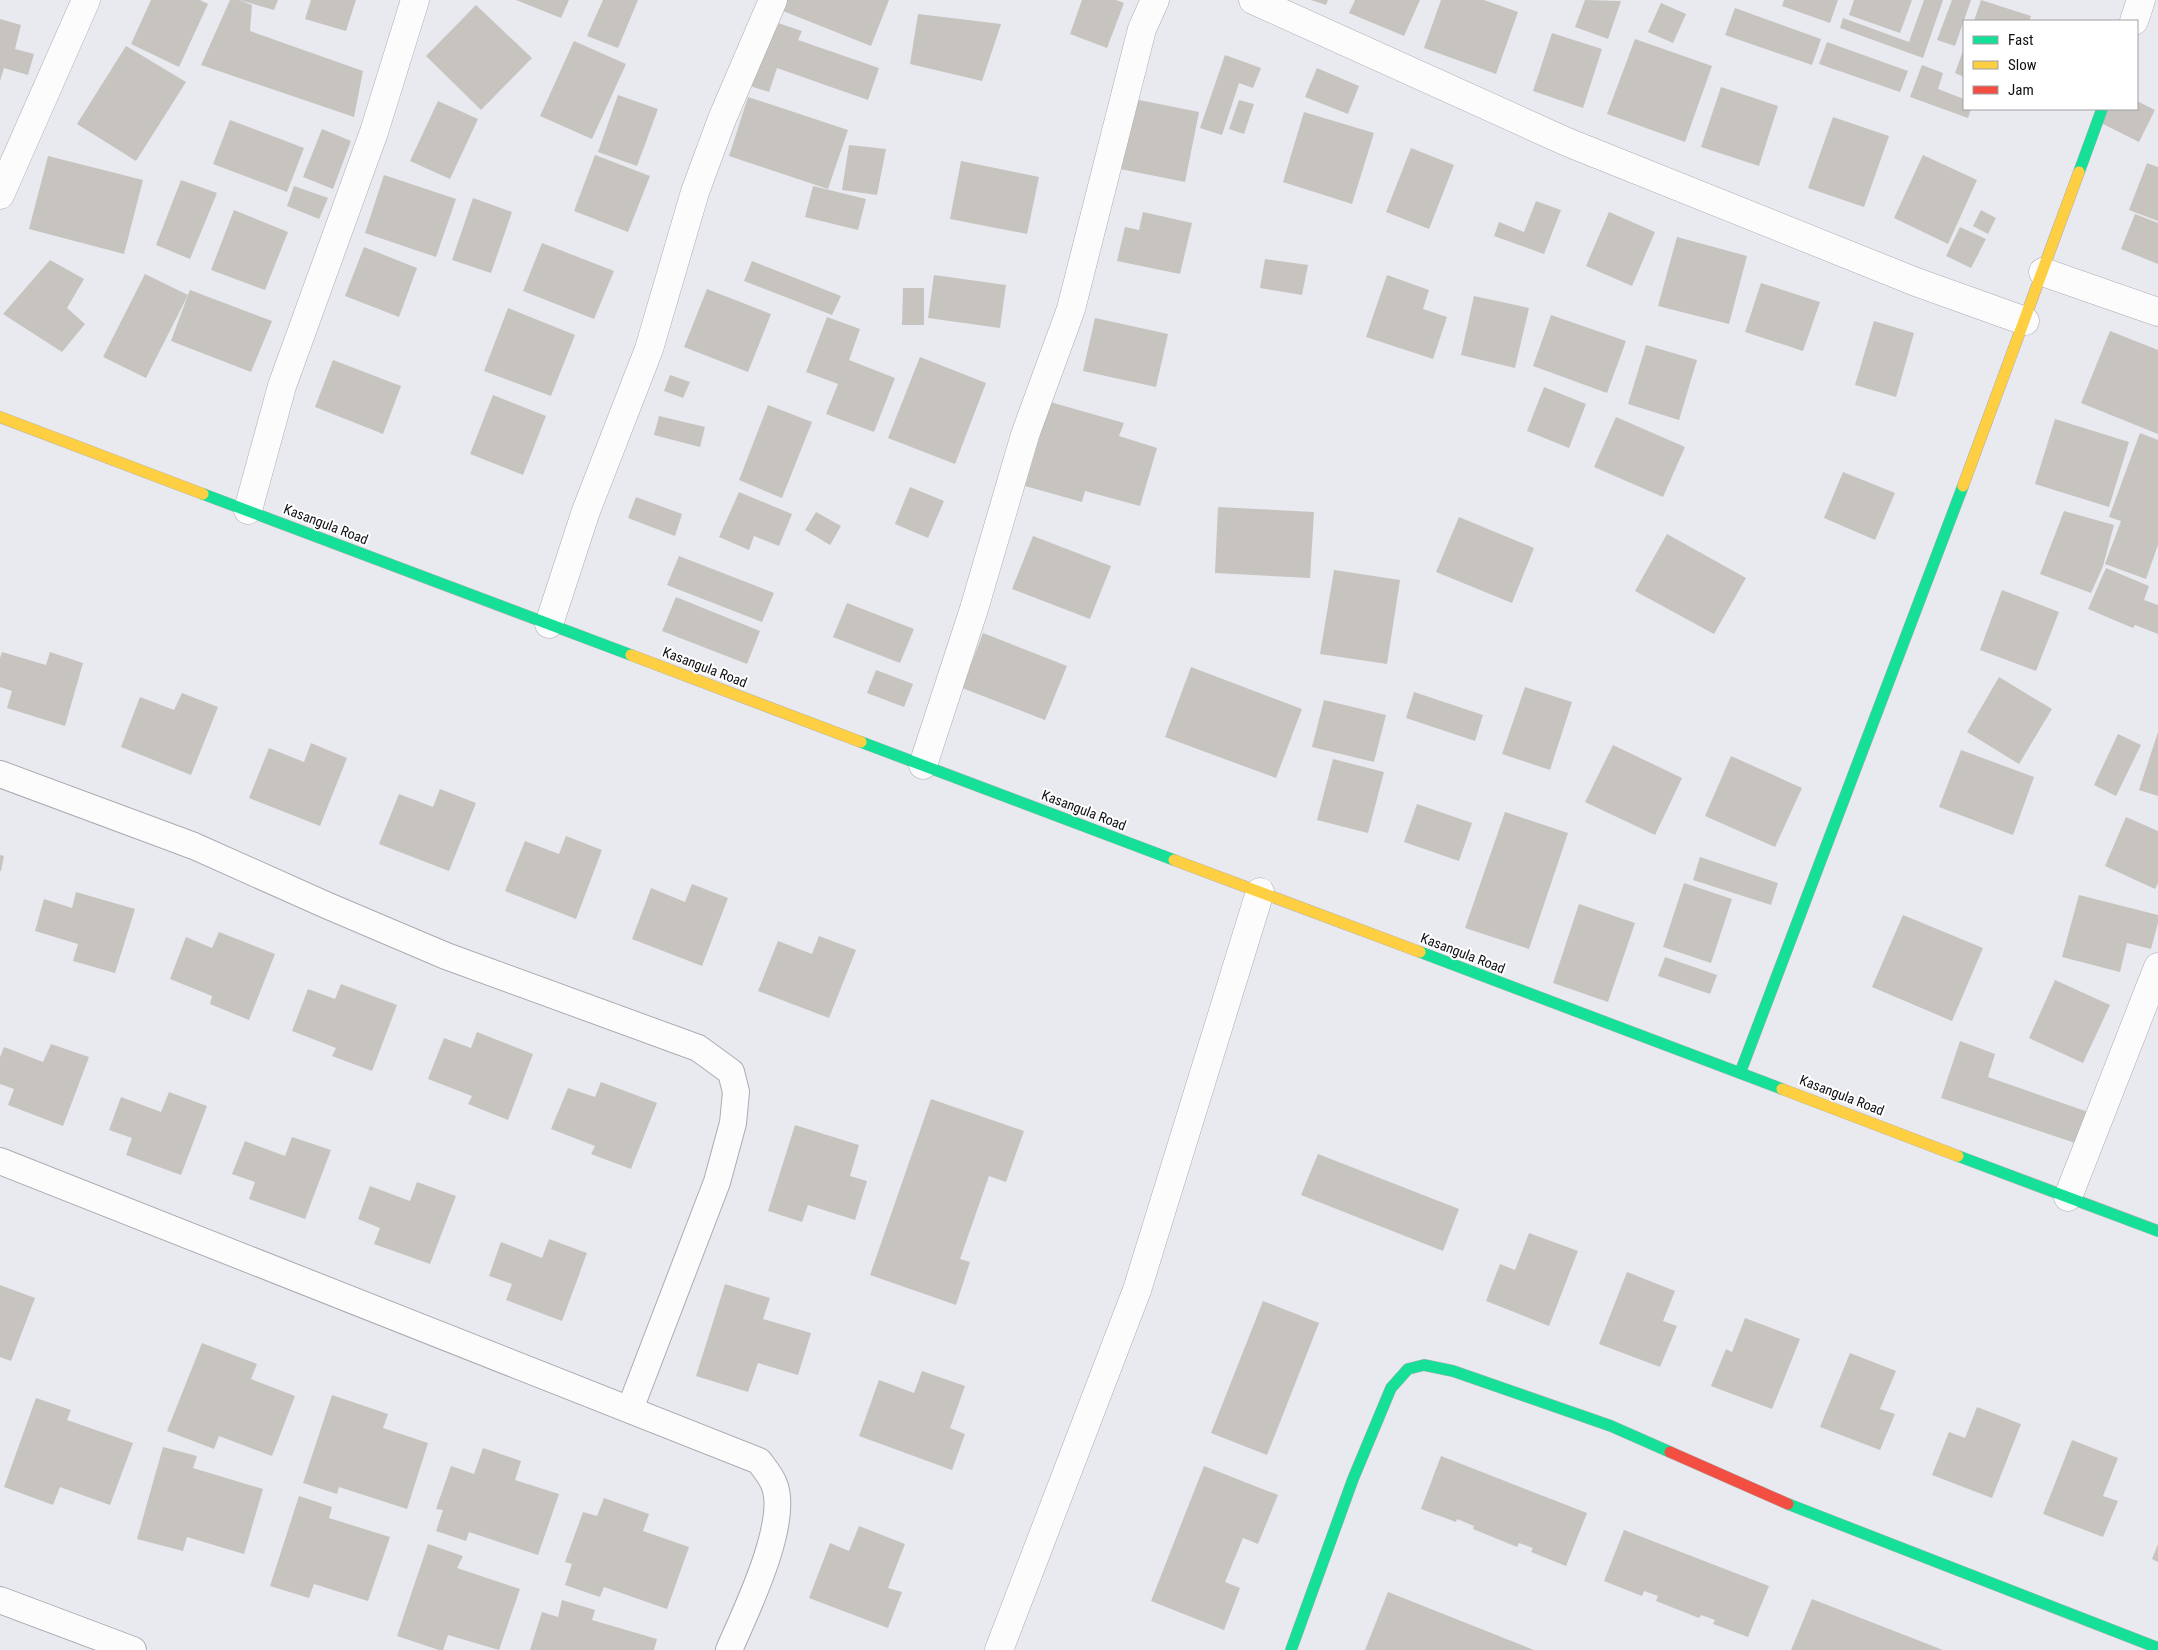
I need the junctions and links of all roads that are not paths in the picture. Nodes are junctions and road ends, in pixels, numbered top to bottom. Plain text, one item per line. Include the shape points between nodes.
1 (86, 0) edge
2 (415, 0) edge
3 (773, 0) edge
4 (1155, 0) edge
5 (1252, 0) edge
6 (2141, 0) edge
7 (2134, 20) edge
8 (2102, 110) edge
9 (0, 196) edge
10 (2043, 272) junction
11 (2158, 312) edge
12 (2025, 321) junction
13 (0, 417) edge
14 (248, 510) junction
15 (549, 624) junction
16 (923, 765) junction
17 (0, 774) edge
18 (1260, 892) junction
19 (2158, 967) edge
20 (1740, 1073) junction
21 (0, 1161) edge
22 (2068, 1197) junction
23 (2158, 1230) edge
24 (630, 1409) junction
25 (0, 1600) edge
26 (2158, 1648) edge
27 (133, 1650) edge
28 (729, 1650) edge
29 (999, 1650) edge
30 (1291, 1650) edge

1 - 9 street
2 - 14 street via 374,132 282,386
3 - 15 street via 695,192 649,349 586,511
4 - 16 street via 1142,29 1071,309 1026,436
5 - 12 street via 1567,142 1916,282
6 - 7 street
8 - 10 main road
10 - 11 street
10 - 12 main road
12 - 20 main road
13 - 14 main road, Kasangula Road
14 - 15 main road, Kasangula Road
15 - 16 main road, Kasangula Road
16 - 18 main road, Kasangula Road
17 - 24 lane via 194,846 446,956 698,1048 731,1072 736,1092 733,1123 717,1182
18 - 20 main road, Kasangula Road
18 - 29 street via 1137,1290
19 - 22 street
20 - 22 main road, Kasangula Road
21 - 24 lane
22 - 23 main road, Kasangula Road
24 - 28 lane via 759,1461 774,1484 777,1509 766,1560
25 - 27 lane
26 - 30 main road via 1768,1496 1611,1426 1453,1371 1424,1366 1408,1369 1391,1388 1353,1479

